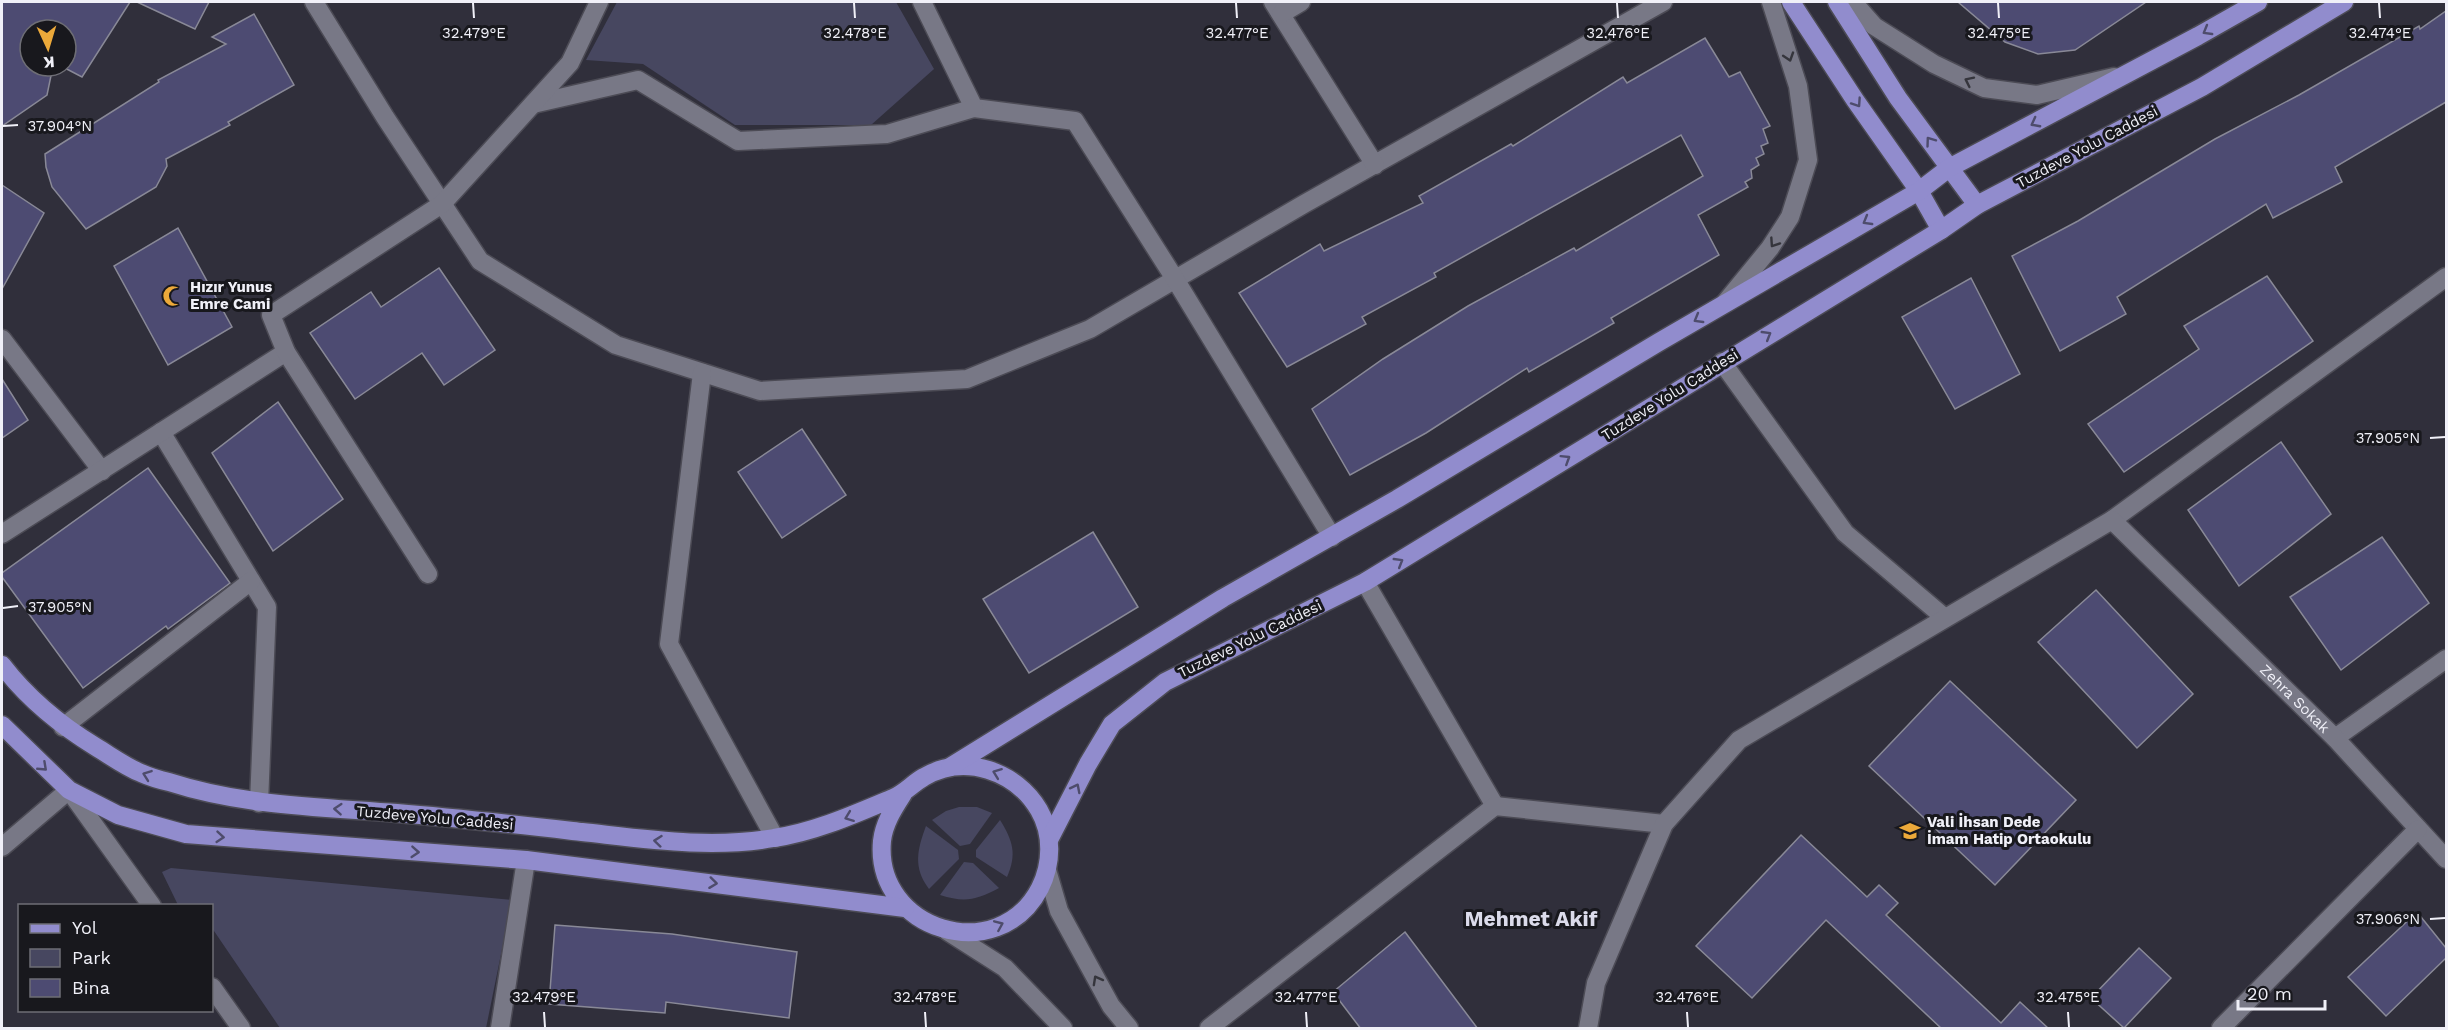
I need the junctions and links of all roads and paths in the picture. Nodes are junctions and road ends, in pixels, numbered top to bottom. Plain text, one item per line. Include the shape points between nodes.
1 (314, 2) edge
2 (599, 2) edge
3 (922, 2) edge
4 (1301, 2) edge
5 (1663, 2) edge
6 (1771, 2) edge
7 (1791, 2) edge
8 (1837, 2) edge
9 (1853, 2) edge
10 (2258, 2) edge
11 (2344, 2) edge
12 (1277, 8) edge
13 (2128, 74) junction
14 (532, 104) junction
15 (974, 108) junction
16 (1375, 165) junction
17 (1949, 168) junction
18 (1919, 191) junction
19 (442, 204) junction
20 (1977, 205) junction
21 (1941, 230) junction
22 (2446, 277) edge
23 (1175, 279) junction
24 (1723, 305) junction
25 (2, 339) edge
26 (286, 352) junction
27 (1722, 362) junction
28 (702, 373) junction
29 (161, 432) junction
30 (102, 471) junction
31 (2112, 520) junction
32 (2, 534) edge
33 (1332, 537) junction
34 (428, 574) dead end
35 (251, 580) junction
36 (1365, 582) junction
37 (1945, 618) junction
38 (2446, 659) edge
39 (2, 665) edge
40 (2, 725) edge
41 (63, 727) junction
42 (2336, 738) junction
43 (950, 767) junction
44 (69, 790) junction
45 (903, 794) junction
46 (259, 803) junction
47 (1495, 806) junction
48 (1664, 824) junction
49 (2418, 829) junction
50 (775, 838) junction
51 (1049, 840) junction
52 (2, 847) edge
53 (2446, 859) edge
54 (526, 860) junction
55 (1047, 870) junction
56 (151, 904) edge
57 (905, 908) junction
58 (947, 931) junction
59 (213, 988) edge
60 (241, 1029) edge
61 (500, 1029) edge
62 (1063, 1029) edge
63 (1130, 1029) edge
64 (1209, 1029) edge
65 (1588, 1029) edge
66 (2221, 1029) edge

1 - 19 street
2 - 14 street via 570,63
3 - 15 street
4 - 12 street
5 - 16 street
6 -> 24 street via 1798,86 1808,160 1790,218
7 -> 18 main road
17 -> 8 main road via 1898,98
13 -> 9 street via 2037,95 1984,88 1934,64 1875,26
10 -> 13 main road
11 - 20 main road, Tuzdeve Yolu Caddesi via 2202,87
12 - 16 street
13 -> 17 main road
14 - 15 street via 638,80 738,141 887,134
14 - 19 street
15 - 23 street via 1075,121
16 - 23 street
17 - 18 main road
17 - 20 main road
18 - 21 main road
18 -> 24 main road
19 - 26 street via 271,315
19 - 28 street via 480,261 616,345
20 - 21 main road, Tuzdeve Yolu Caddesi
27 -> 21 main road, Tuzdeve Yolu Caddesi
22 - 31 street
23 - 28 street via 1090,329 967,379 760,391
23 - 33 street
24 -> 33 main road
25 - 30 street
26 - 29 street
26 - 34 street
36 -> 27 main road, Tuzdeve Yolu Caddesi
27 - 37 street via 1845,532
28 - 50 street via 669,644
29 - 30 street
29 - 35 street
30 - 32 street
31 - 37 street
31 - 42 street, Zehra Sokak
33 - 43 main road via 1223,598
35 - 41 street
35 - 46 street via 267,607
36 - 47 street
51 -> 36 main road, Tuzdeve Yolu Caddesi via 1112,724 1165,682
37 - 48 street via 1739,740
38 - 42 street
39 - 41 main road, Tuzdeve Yolu Caddesi via 19,687
40 -> 44 main road
46 -> 41 main road, Tuzdeve Yolu Caddesi via 200,792 141,773
42 - 49 street, Zehra Sokak
43 - 45 main road via 924,777
51 -> 43 main road via 1042,814 1026,791 1004,775 978,766
44 - 52 street
44 -> 54 main road via 118,815 186,834
44 - 56 street
45 -> 50 main road, Tuzdeve Yolu Caddesi via 845,819
45 - 57 main road via 882,839 883,863 891,887
50 -> 46 main road, Tuzdeve Yolu Caddesi via 690,844 442,817
47 - 48 street
47 - 64 street
48 - 65 street via 1596,983
49 - 53 street, Zehra Sokak
49 - 66 street
51 - 55 main road
54 -> 57 main road
54 - 61 street
58 -> 55 main road via 989,930 1009,921 1039,890
63 -> 55 street via 1111,1006 1059,911
57 - 58 main road via 924,922
58 - 62 street via 1005,968
59 - 60 street

